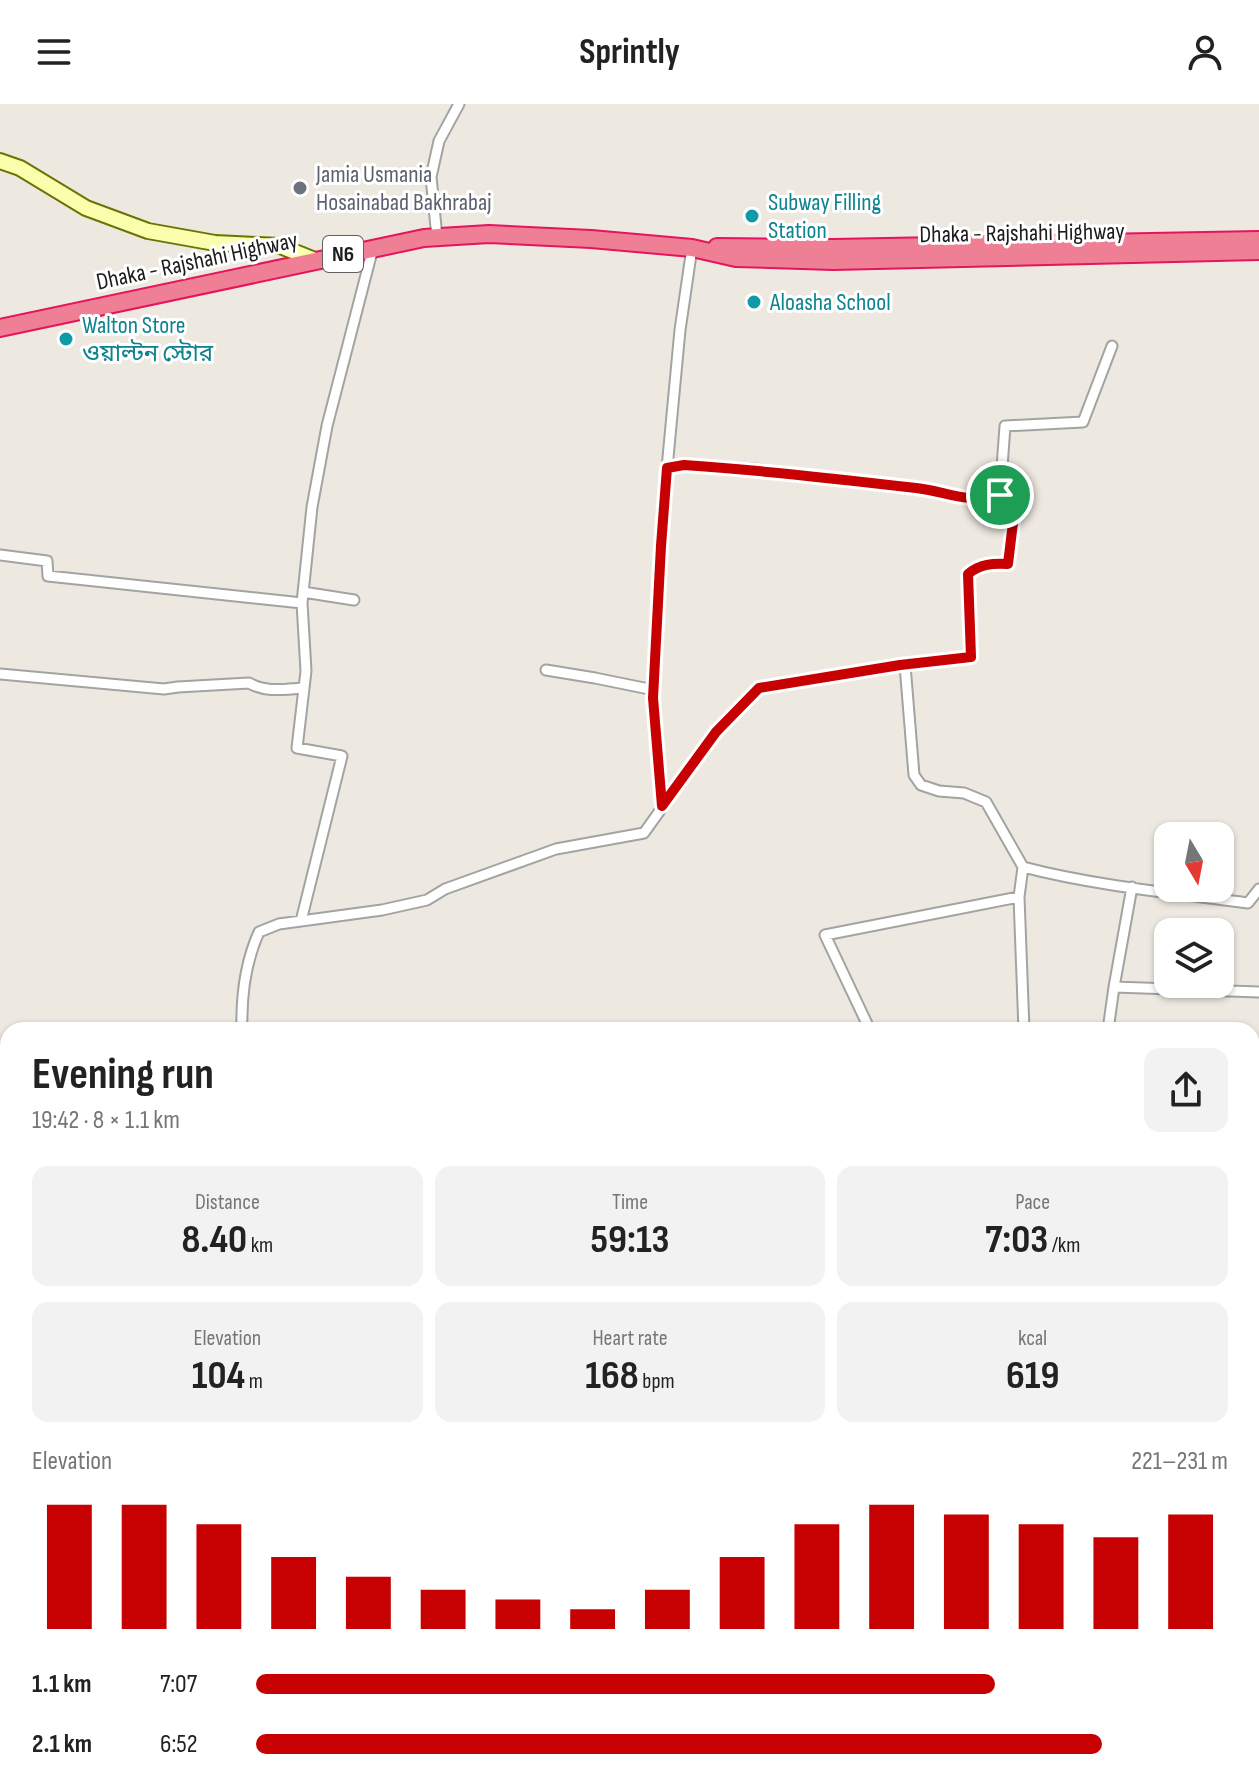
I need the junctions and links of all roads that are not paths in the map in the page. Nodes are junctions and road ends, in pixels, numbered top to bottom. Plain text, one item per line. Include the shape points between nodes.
1 (459, 104) edge
2 (0, 161) edge
3 (437, 237) junction
4 (1259, 240) edge
5 (373, 248) junction
6 (692, 248) junction
7 (1259, 251) edge
8 (315, 260) junction
9 (0, 328) edge
10 (1112, 346) dead end
11 (667, 468) junction
12 (1000, 495) junction
13 (0, 555) edge
14 (302, 598) junction
15 (354, 600) dead end
16 (905, 665) junction
17 (546, 670) dead end
18 (0, 674) edge
19 (304, 688) junction
20 (654, 690) junction
21 (662, 806) junction
22 (1023, 867) junction
23 (1132, 887) junction
24 (1259, 889) edge
25 (1019, 897) junction
26 (301, 921) junction
27 (1114, 987) junction
28 (1259, 992) edge
29 (242, 1022) edge
30 (866, 1022) edge
31 (1024, 1022) edge
32 (1109, 1022) edge

1 - 3 street via 439,141 431,177
2 - 8 street via 86,208 148,231 215,243 280,246
3 - 5 highway, Dhaka - Rajshahi Highway / N6
3 - 6 highway, Dhaka - Rajshahi Highway / N6 via 504,234
4 - 6 highway, Dhaka - Rajshahi Highway / N6
5 - 8 highway, Dhaka - Rajshahi Highway / N6
5 - 14 street via 327,426
6 - 7 highway, Dhaka - Rajshahi Highway / N6 via 736,258 833,261
6 - 11 street
8 - 9 highway, Dhaka - Rajshahi Highway / N6
10 - 12 street via 1083,422 1005,426
11 - 12 street via 755,469 934,490 965,499
11 - 20 street
12 - 16 street via 1015,506 1008,564 992,563 968,574 971,657
13 - 14 street via 47,561 48,576
14 - 15 street
14 - 19 street
16 - 21 street via 759,688 716,732
16 - 22 street via 914,775 921,785 986,802
17 - 20 street
18 - 19 street via 164,689 249,683 271,690
19 - 26 street via 297,748 342,756
20 - 21 street
21 - 26 street via 644,833 556,849 427,900
22 - 23 street
22 - 25 street
23 - 24 street via 1248,903
23 - 27 street
25 - 30 street via 825,935
25 - 31 street
26 - 29 street via 259,932 244,983
27 - 28 street
27 - 32 street

